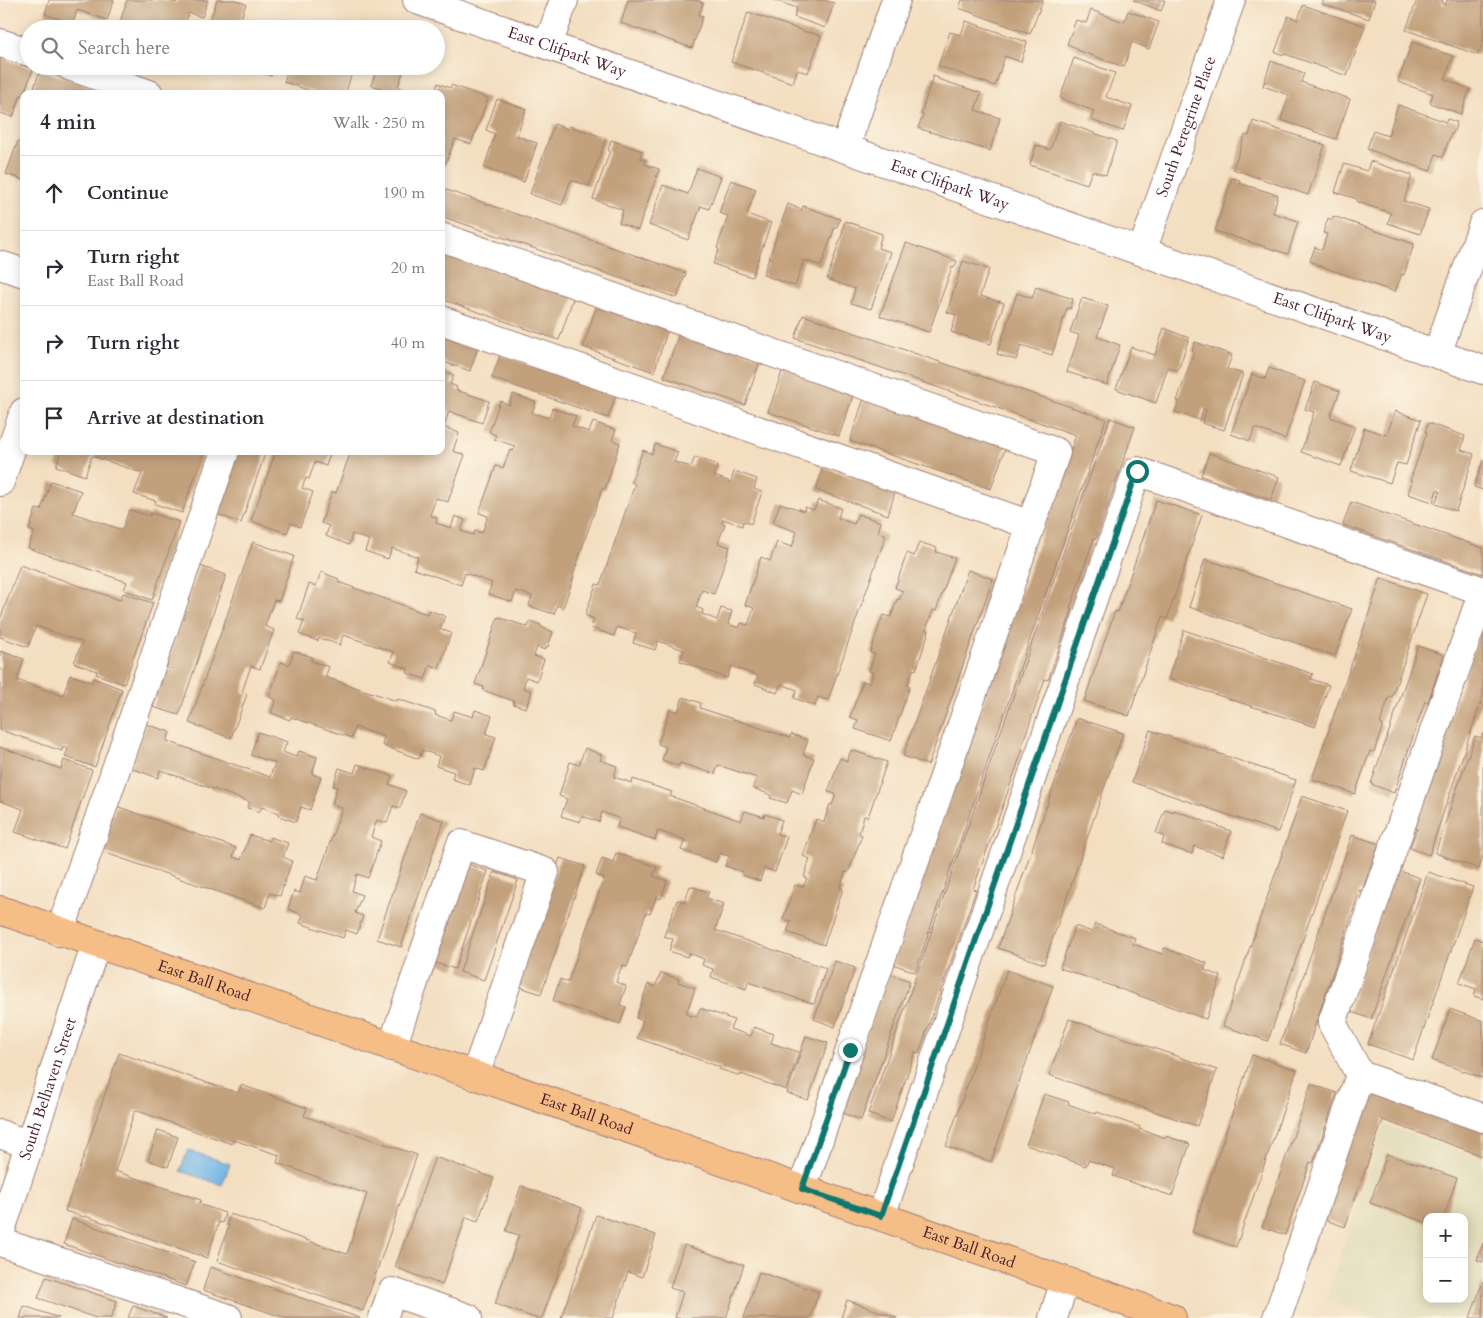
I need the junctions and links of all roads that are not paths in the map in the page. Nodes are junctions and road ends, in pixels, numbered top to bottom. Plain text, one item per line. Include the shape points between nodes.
1 (417, 0) edge
2 (564, 0) edge
3 (896, 0) edge
4 (1231, 0) edge
5 (0, 43) edge
6 (548, 45) junction
7 (20, 49) edge
8 (95, 75) edge
9 (138, 90) edge
10 (845, 148) junction
11 (1483, 224) edge
12 (445, 239) edge
13 (1142, 251) junction
14 (0, 265) edge
15 (20, 272) edge
16 (445, 321) edge
17 (1437, 354) junction
18 (1483, 370) edge
19 (20, 424) edge
20 (224, 455) edge
21 (0, 481) edge
22 (1031, 525) junction
23 (1483, 591) edge
24 (0, 910) edge
25 (60, 932) junction
26 (96, 944) junction
27 (392, 1047) junction
28 (1360, 1075) junction
29 (475, 1076) junction
30 (1483, 1118) edge
31 (0, 1134) edge
32 (29, 1145) junction
33 (802, 1189) junction
34 (881, 1216) junction
35 (1, 1232) edge
36 (1066, 1281) junction
37 (228, 1318) edge
38 (384, 1318) edge
39 (468, 1318) edge
40 (1053, 1318) edge
41 (1172, 1318) edge
42 (1277, 1318) edge

1 - 6 street, East Clifpark Way
2 - 6 street
3 - 10 street
4 - 13 street, South Peregrine Place
5 - 7 street
6 - 10 street, East Clifpark Way
8 - 9 street
10 - 13 street, East Clifpark Way
11 - 17 street
12 - 22 street via 1056,452
13 - 17 street, East Clifpark Way
14 - 15 street
16 - 22 street
17 - 18 street, East Clifpark Way
19 - 21 street
20 - 25 street
22 - 33 street
23 - 28 street via 1332,1023
23 - 34 street via 1137,471
24 - 25 main road, East Ball Road
25 - 26 main road, East Ball Road
26 - 27 main road, East Ball Road
26 - 32 street, South Belhaven Street
27 - 29 main road, East Ball Road
27 - 29 street via 461,844 545,872
28 - 30 street
28 - 42 street
29 - 33 main road, East Ball Road
31 - 32 street
32 - 35 street, South Belhaven Street
33 - 34 main road, East Ball Road
34 - 36 main road, East Ball Road
35 - 37 street
36 - 40 street
36 - 41 main road, East Ball Road
38 - 39 street via 392,1292

